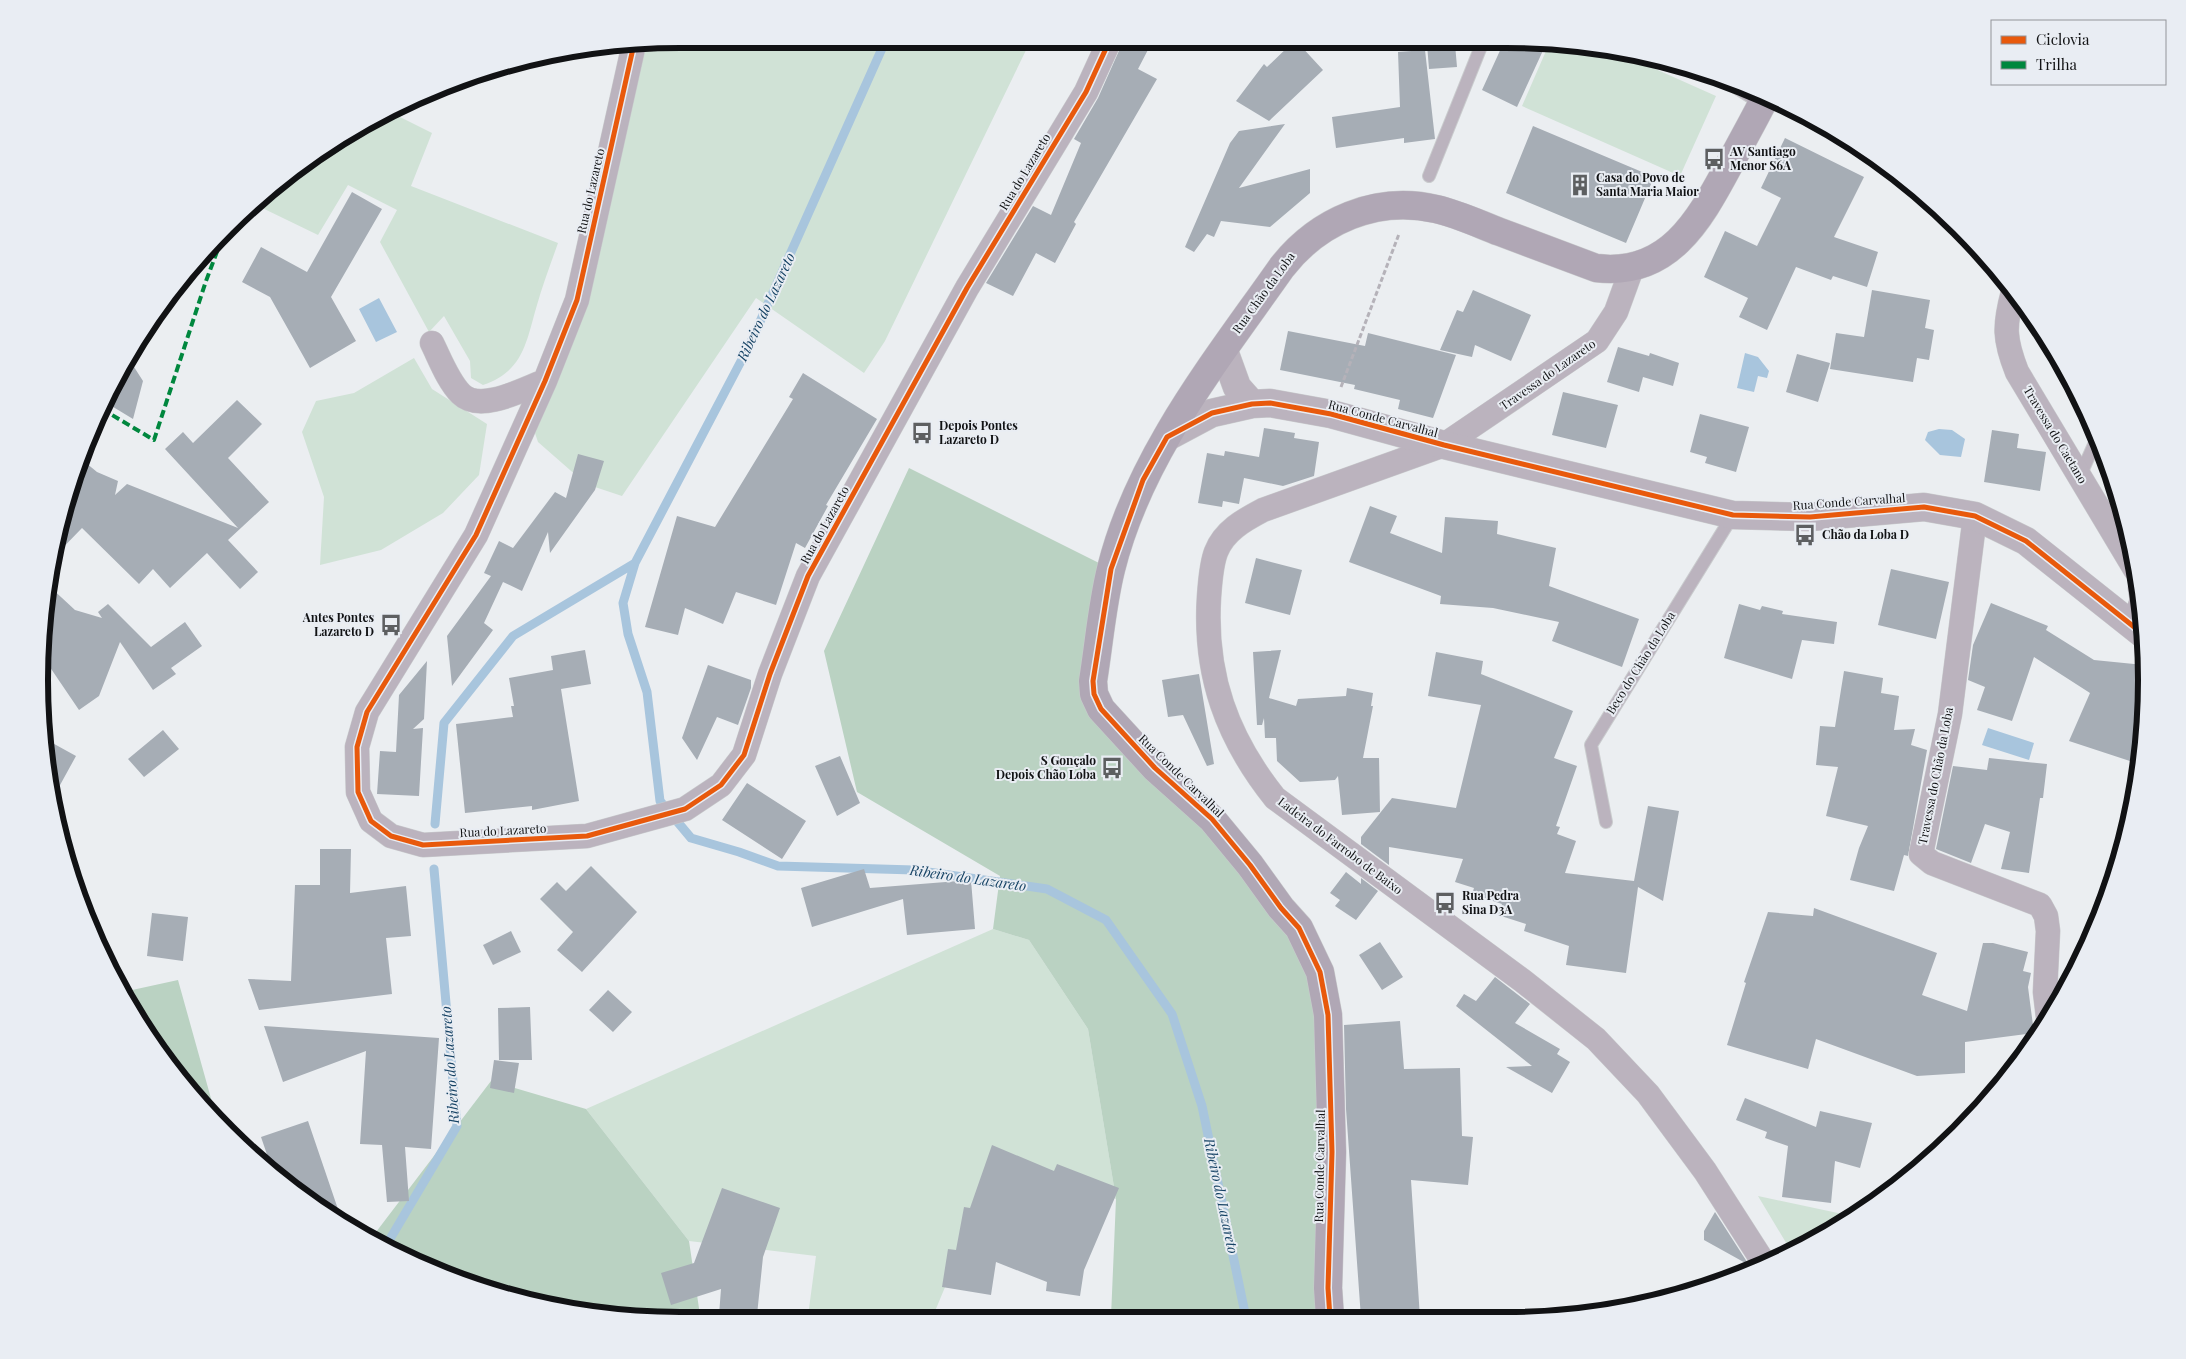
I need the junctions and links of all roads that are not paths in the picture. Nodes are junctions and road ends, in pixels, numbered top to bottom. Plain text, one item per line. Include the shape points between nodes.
1 (1106, 48) edge
2 (1480, 48) edge
3 (633, 50) edge
4 (1763, 103) edge
5 (1429, 176) dead end
6 (1632, 268) junction
7 (2011, 299) edge
8 (432, 343) dead end
9 (1224, 351) junction
10 (545, 381) junction
11 (1252, 404) junction
12 (1167, 436) junction
13 (1444, 445) junction
14 (2093, 446) edge
15 (2080, 476) junction
16 (1733, 515) junction
17 (1974, 516) junction
18 (2125, 552) edge
19 (2136, 628) edge
20 (1606, 822) dead end
21 (2047, 1007) edge
22 (1760, 1257) edge
23 (1330, 1312) edge

1 - 10 street, Rua do Lazareto via 1086,92 967,288 808,576 770,674 744,755 721,785 685,809 587,836 423,845 391,836 371,821 358,792 357,747 367,712 476,535
2 - 5 lane
3 - 10 street, Rua do Lazareto via 577,300
4 - 6 main road via 1704,212 1674,247
6 - 9 main road, Rua Chão da Loba via 1596,268 1436,209 1382,206 1339,220 1296,248
6 - 13 street, Travessa do Lazareto via 1616,312 1597,341
7 - 15 street, Travessa do Caetano via 2006,320 2008,349 2017,372
8 - 10 street via 461,395 475,402 493,401
9 - 11 street via 1237,387
9 - 12 main road, Rua Chão da Loba
11 - 12 street, Rua Conde Carvalhal via 1212,413
11 - 13 street, Rua Conde Carvalhal via 1270,403 1331,414
12 - 23 main road, Rua Conde Carvalhal via 1143,480 1111,569 1093,681 1094,694 1101,709 1155,768 1212,819 1250,865 1299,928 1320,972 1328,1015 1332,1152
13 - 16 street, Rua Conde Carvalhal
13 - 22 street, Ladeira do Farrobo de Baixo via 1263,510 1240,523 1226,536 1216,552 1207,628 1224,710 1238,745 1274,798 1523,982 1596,1040 1648,1094 1705,1171
14 - 15 lane
15 - 18 street, Travessa do Caetano
16 - 17 street, Rua Conde Carvalhal via 1810,517 1924,507
16 - 20 lane, Beco do Chão da Loba via 1591,745
17 - 19 street, Rua Conde Carvalhal via 2026,541
17 - 21 street, Travessa do Chão da Loba via 1950,714 1921,854 1932,863 2040,905 2046,916 2048,932

